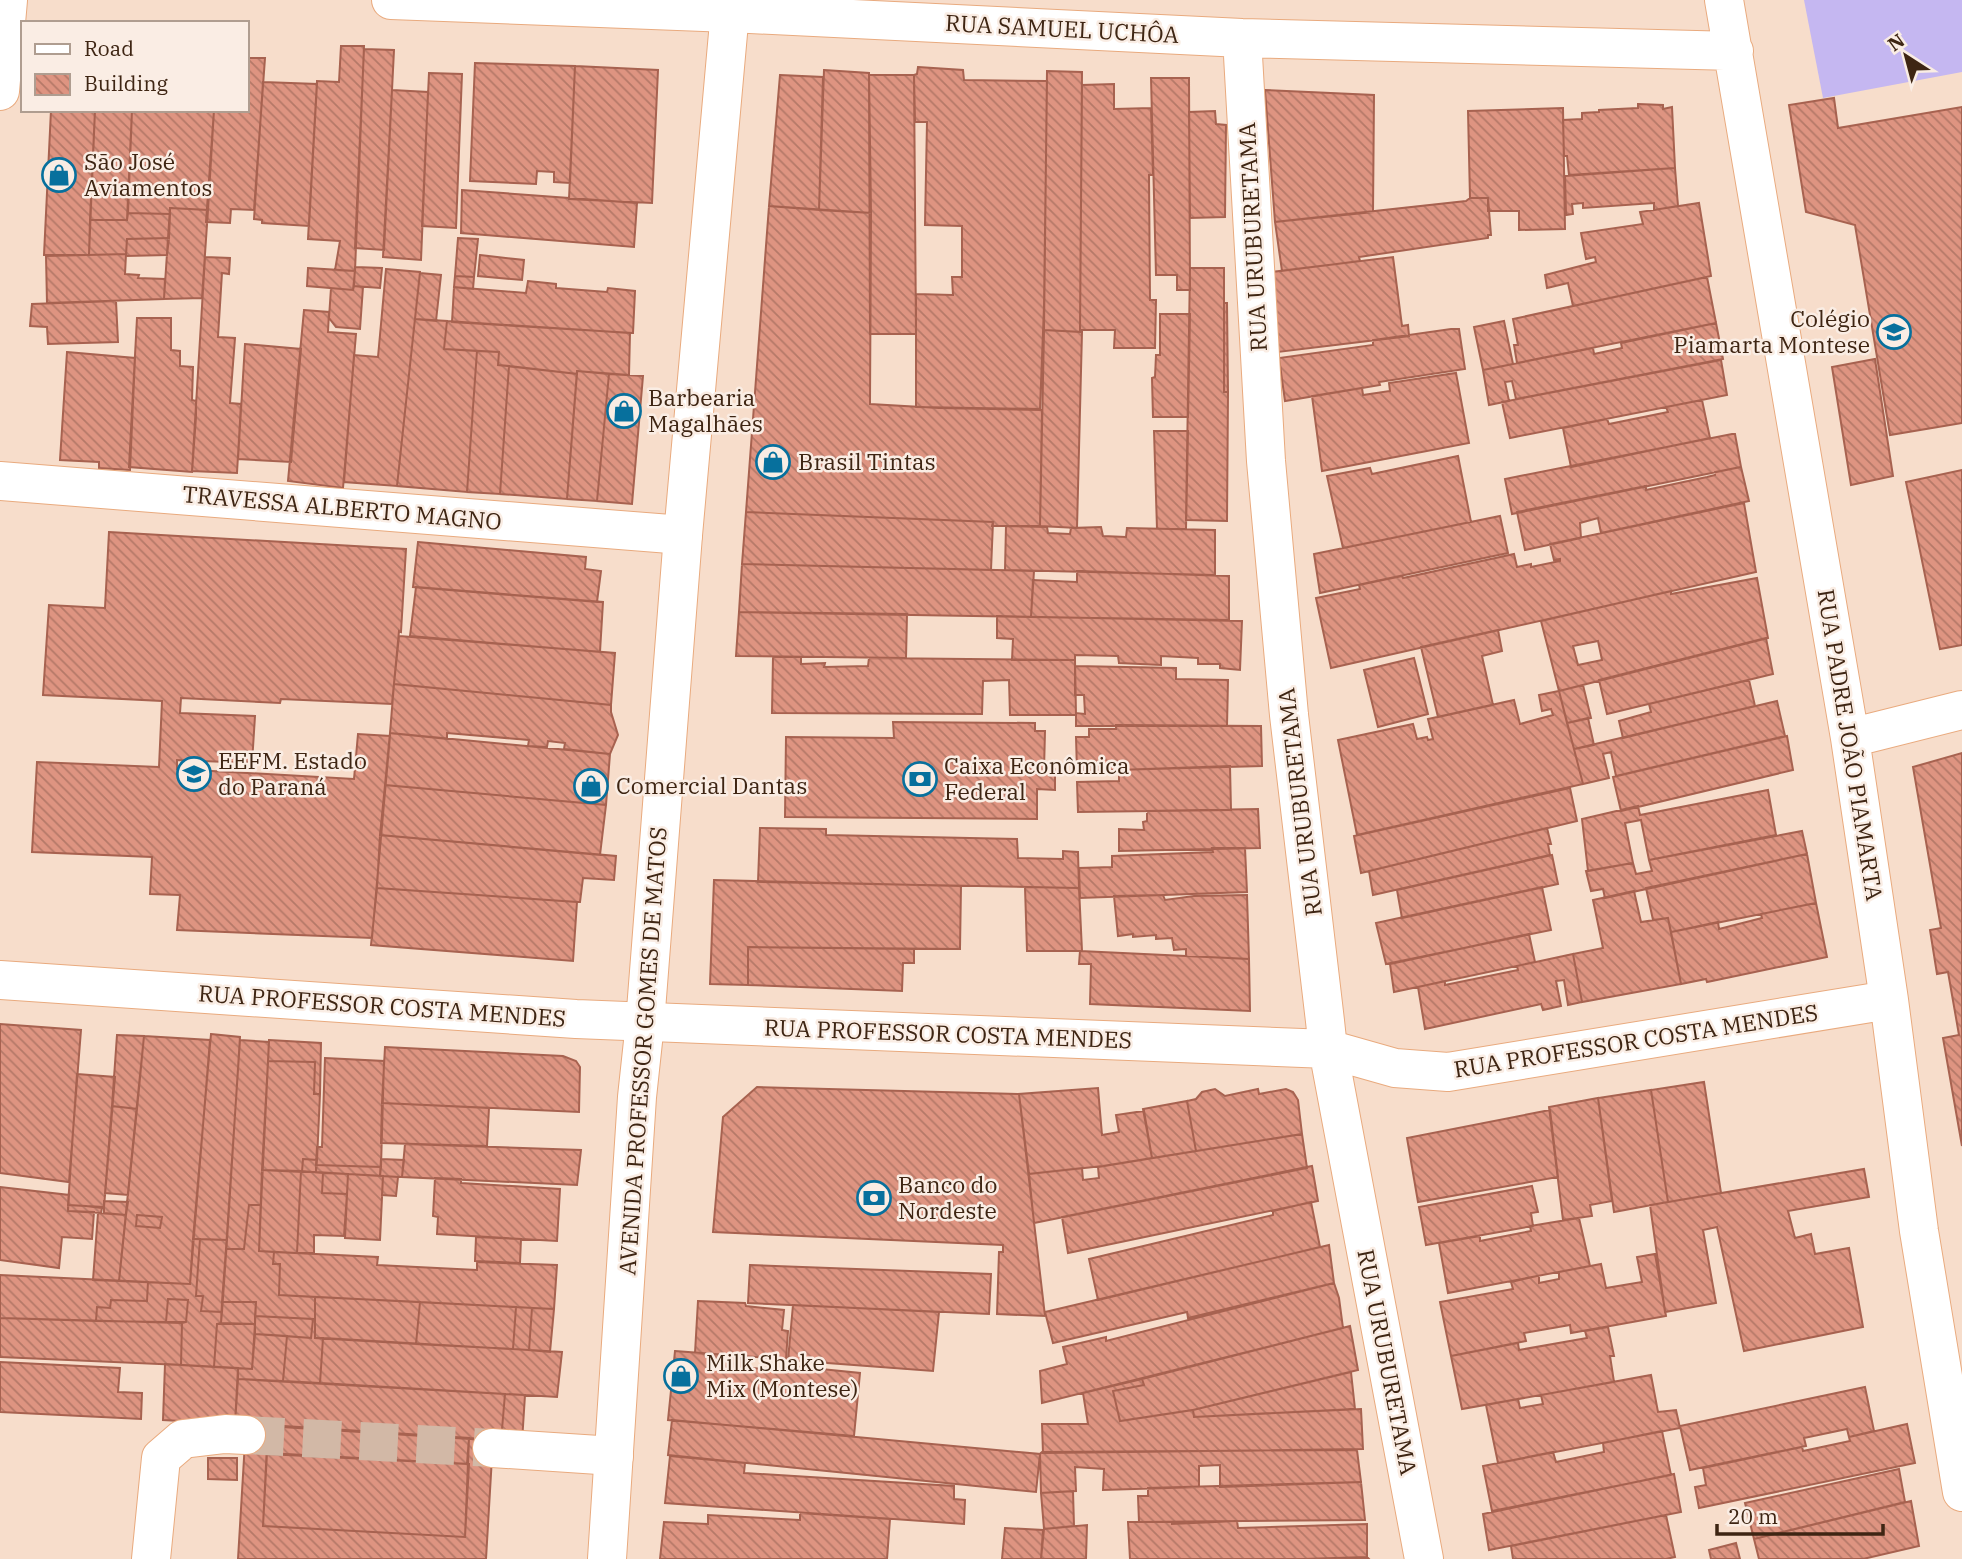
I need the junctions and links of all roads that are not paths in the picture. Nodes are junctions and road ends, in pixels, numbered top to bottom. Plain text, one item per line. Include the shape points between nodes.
1 (8, 0) edge
2 (390, 0) edge
3 (1724, 0) edge
4 (730, 6) edge
5 (1242, 38) junction
6 (1734, 51) junction
7 (0, 91) edge
8 (0, 481) edge
9 (683, 535) junction
10 (1962, 710) edge
11 (1850, 738) junction
12 (0, 980) edge
13 (1889, 999) junction
14 (645, 1023) junction
15 (1328, 1049) junction
16 (246, 1435) tunnel mouth
17 (492, 1448) tunnel mouth
18 (614, 1456) junction
19 (1962, 1492) edge
20 (151, 1559) edge
21 (607, 1559) edge
22 (1423, 1559) edge

1 - 7 street
2 - 4 street, RUA SAMUEL UCHÔA
3 - 6 street, RUA PADRE JOÃO PIAMARTA
4 - 5 street, RUA SAMUEL UCHÔA
4 - 9 street, AVENIDA PROFESSOR GOMES DE MATOS
5 - 6 street, RUA SAMUEL UCHÔA
5 - 15 street, RUA URUBURETAMA via 1266,461 1289,715
6 - 11 street, RUA PADRE JOÃO PIAMARTA
8 - 9 street, TRAVESSA ALBERTO MAGNO
9 - 14 street, AVENIDA PROFESSOR GOMES DE MATOS
10 - 11 street
11 - 13 street, RUA PADRE JOÃO PIAMARTA
12 - 14 street, RUA PROFESSOR COSTA MENDES
13 - 15 street, RUA PROFESSOR COSTA MENDES via 1448,1072 1395,1068
13 - 19 street, RUA PADRE JOÃO PIAMARTA via 1919,1231
14 - 15 street, RUA PROFESSOR COSTA MENDES
14 - 18 street, AVENIDA PROFESSOR GOMES DE MATOS
15 - 22 street, RUA URUBURETAMA
16 - 20 street via 183,1438 160,1458
17 - 18 street
18 - 21 street, AVENIDA PROFESSOR GOMES DE MATOS

